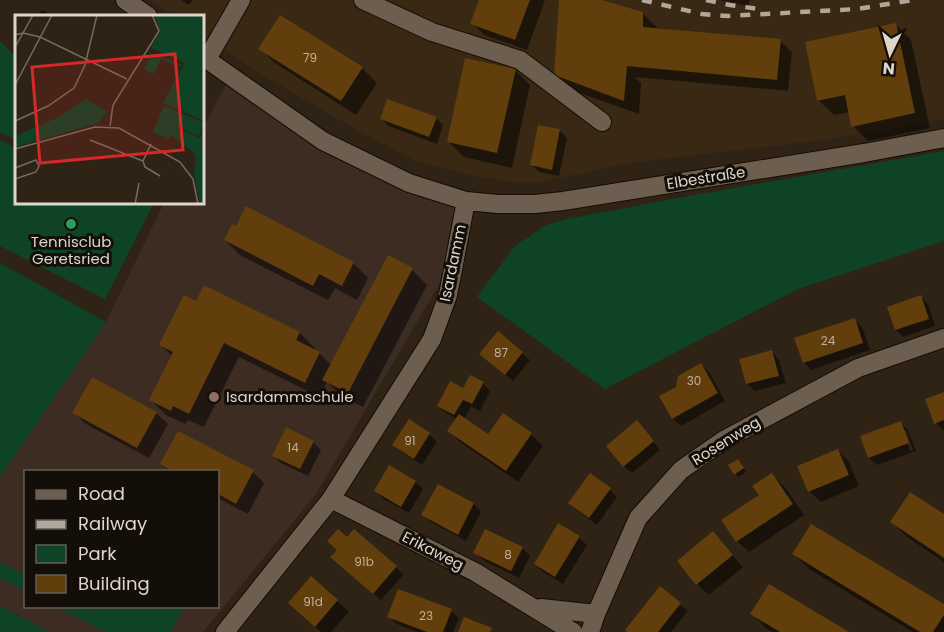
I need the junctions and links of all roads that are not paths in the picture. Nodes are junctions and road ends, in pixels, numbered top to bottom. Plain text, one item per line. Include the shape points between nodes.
1 (125, 0) edge
2 (241, 0) edge
3 (363, 0) edge
4 (147, 15) edge
5 (205, 58) edge
6 (602, 122) dead end
7 (944, 138) edge
8 (466, 201) junction
9 (944, 338) edge
10 (331, 499) junction
11 (532, 606) junction
12 (596, 614) junction
13 (225, 632) edge
14 (573, 632) edge
15 (590, 632) edge

1 - 4 street
2 - 5 street
3 - 6 street via 432,33 520,60
5 - 8 street via 323,141 409,183
7 - 8 street, Elbestraße via 563,201
8 - 10 street, Isardamm via 448,295 432,339
9 - 12 street, Rosenweg via 858,368 724,440 681,470 638,518
10 - 11 street, Erikaweg via 475,572
10 - 13 street, Isardamm
11 - 12 street, Erikaweg
11 - 14 street, Erikaweg
12 - 15 street, Rosenweg

